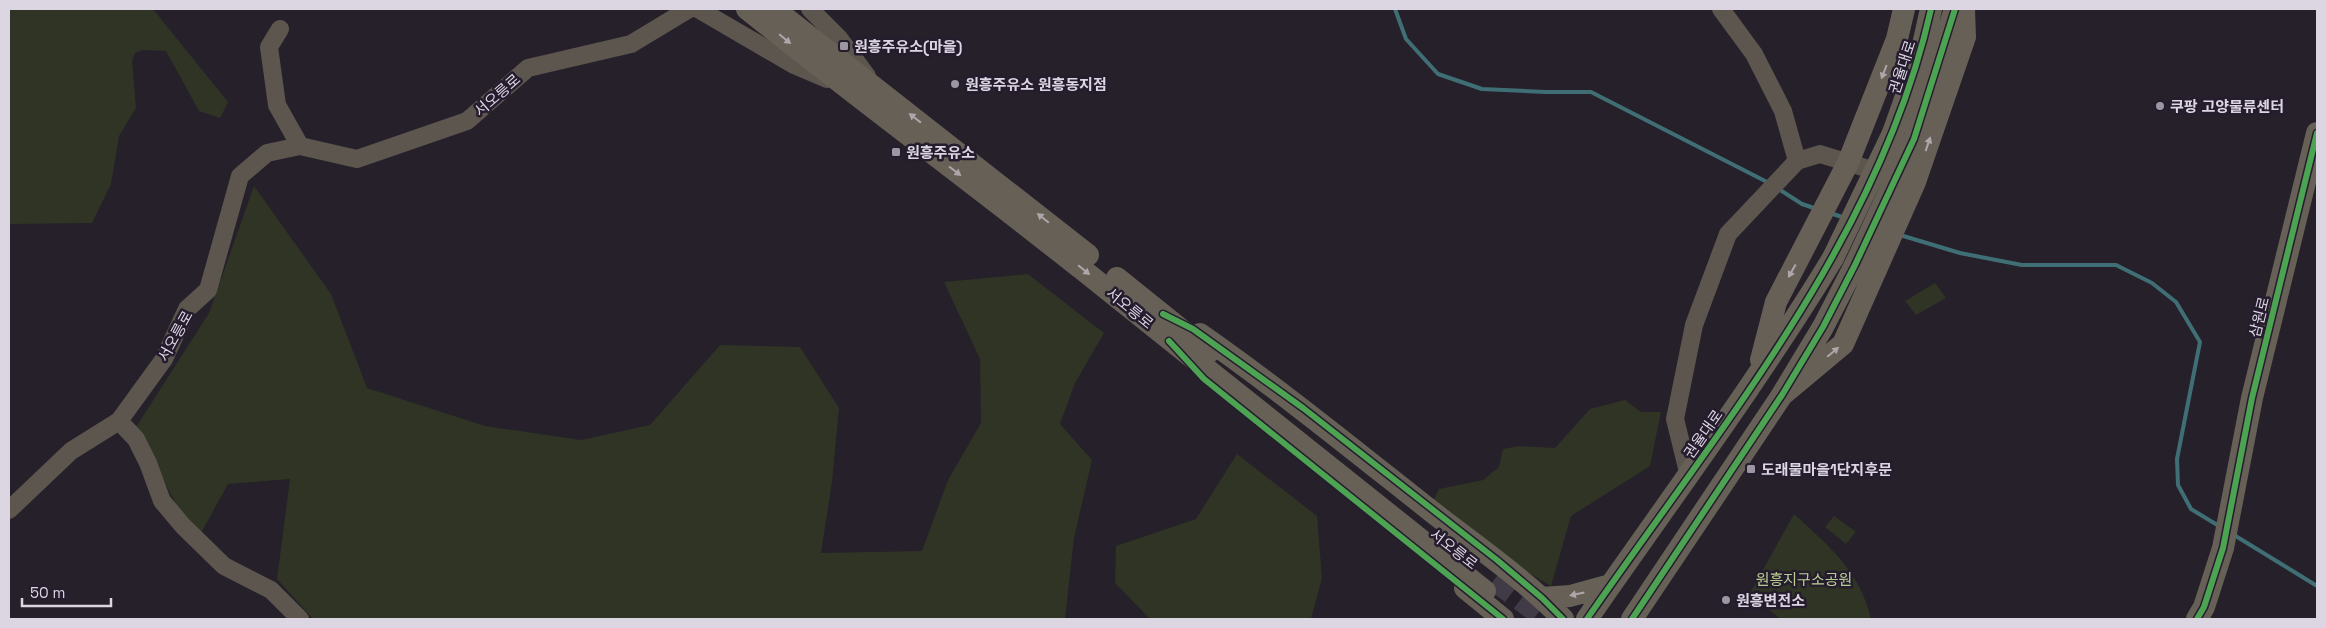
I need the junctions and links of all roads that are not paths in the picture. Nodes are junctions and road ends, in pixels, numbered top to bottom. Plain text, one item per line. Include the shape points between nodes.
1 (688, 9) edge
2 (698, 9) edge
3 (747, 9) edge
4 (774, 9) edge
5 (810, 9) edge
6 (1721, 9) edge
7 (1904, 9) edge
8 (1931, 9) edge
9 (1955, 9) edge
10 (1964, 9) edge
11 (280, 29) dead end
12 (842, 85) junction
13 (875, 86) junction
14 (2317, 133) edge
15 (1903, 136) junction
16 (300, 146) junction
17 (1797, 161) junction
18 (1848, 163) junction
19 (1915, 182) junction
20 (1163, 314) junction
21 (1169, 340) junction
22 (1757, 377) junction
23 (1782, 395) junction
24 (119, 421) junction
25 (1689, 476) junction
26 (9, 510) edge
27 (1610, 585) junction
28 (1542, 598) junction
29 (1636, 616) edge
30 (300, 619) edge
31 (1503, 619) edge
32 (1563, 619) edge
33 (1587, 619) edge
34 (2197, 619) edge

1 - 16 street, 서오릉로 via 631,44 528,68 467,121 356,159
2 - 12 street, 서오릉로 via 794,65
3 -> 12 main road, 서오릉로
4 - 13 main road, 서오릉로
5 - 13 street, 서오릉로 via 839,38
6 - 17 street via 1754,54 1783,111
7 -> 18 main road via 1897,40
8 - 15 main road, 권율대로
9 - 15 main road
19 -> 10 main road via 1965,37
11 - 16 street via 269,47 277,105
12 -> 21 main road, 서오릉로 via 1084,270
20 -> 13 main road, 서오릉로
14 - 34 main road, 삼원로 via 2252,398 2223,548
15 - 22 main road, 권율대로, bridge via 1833,258
15 - 23 main road, bridge via 1855,265
16 - 24 street, 서오릉로 via 267,153 240,176 208,290 187,309 164,359
17 - 18 street via 1820,154
17 - 25 street via 1728,234 1694,325 1675,418
18 - 19 street
18 -> 22 main road via 1776,302
23 -> 19 main road via 1843,344
20 - 21 main road, 서오릉로 via 1490,586
20 - 28 main road via 1192,329 1245,365
21 - 31 main road via 1204,379
22 - 25 main road, 권율대로
23 - 29 main road
24 - 26 street, 서오릉로 via 71,452
24 - 30 street via 136,438 162,501 183,526 224,566 271,590
25 - 27 main road, 권율대로
27 -> 28 main road via 1570,596
27 - 33 main road, 권율대로
28 - 32 main road

